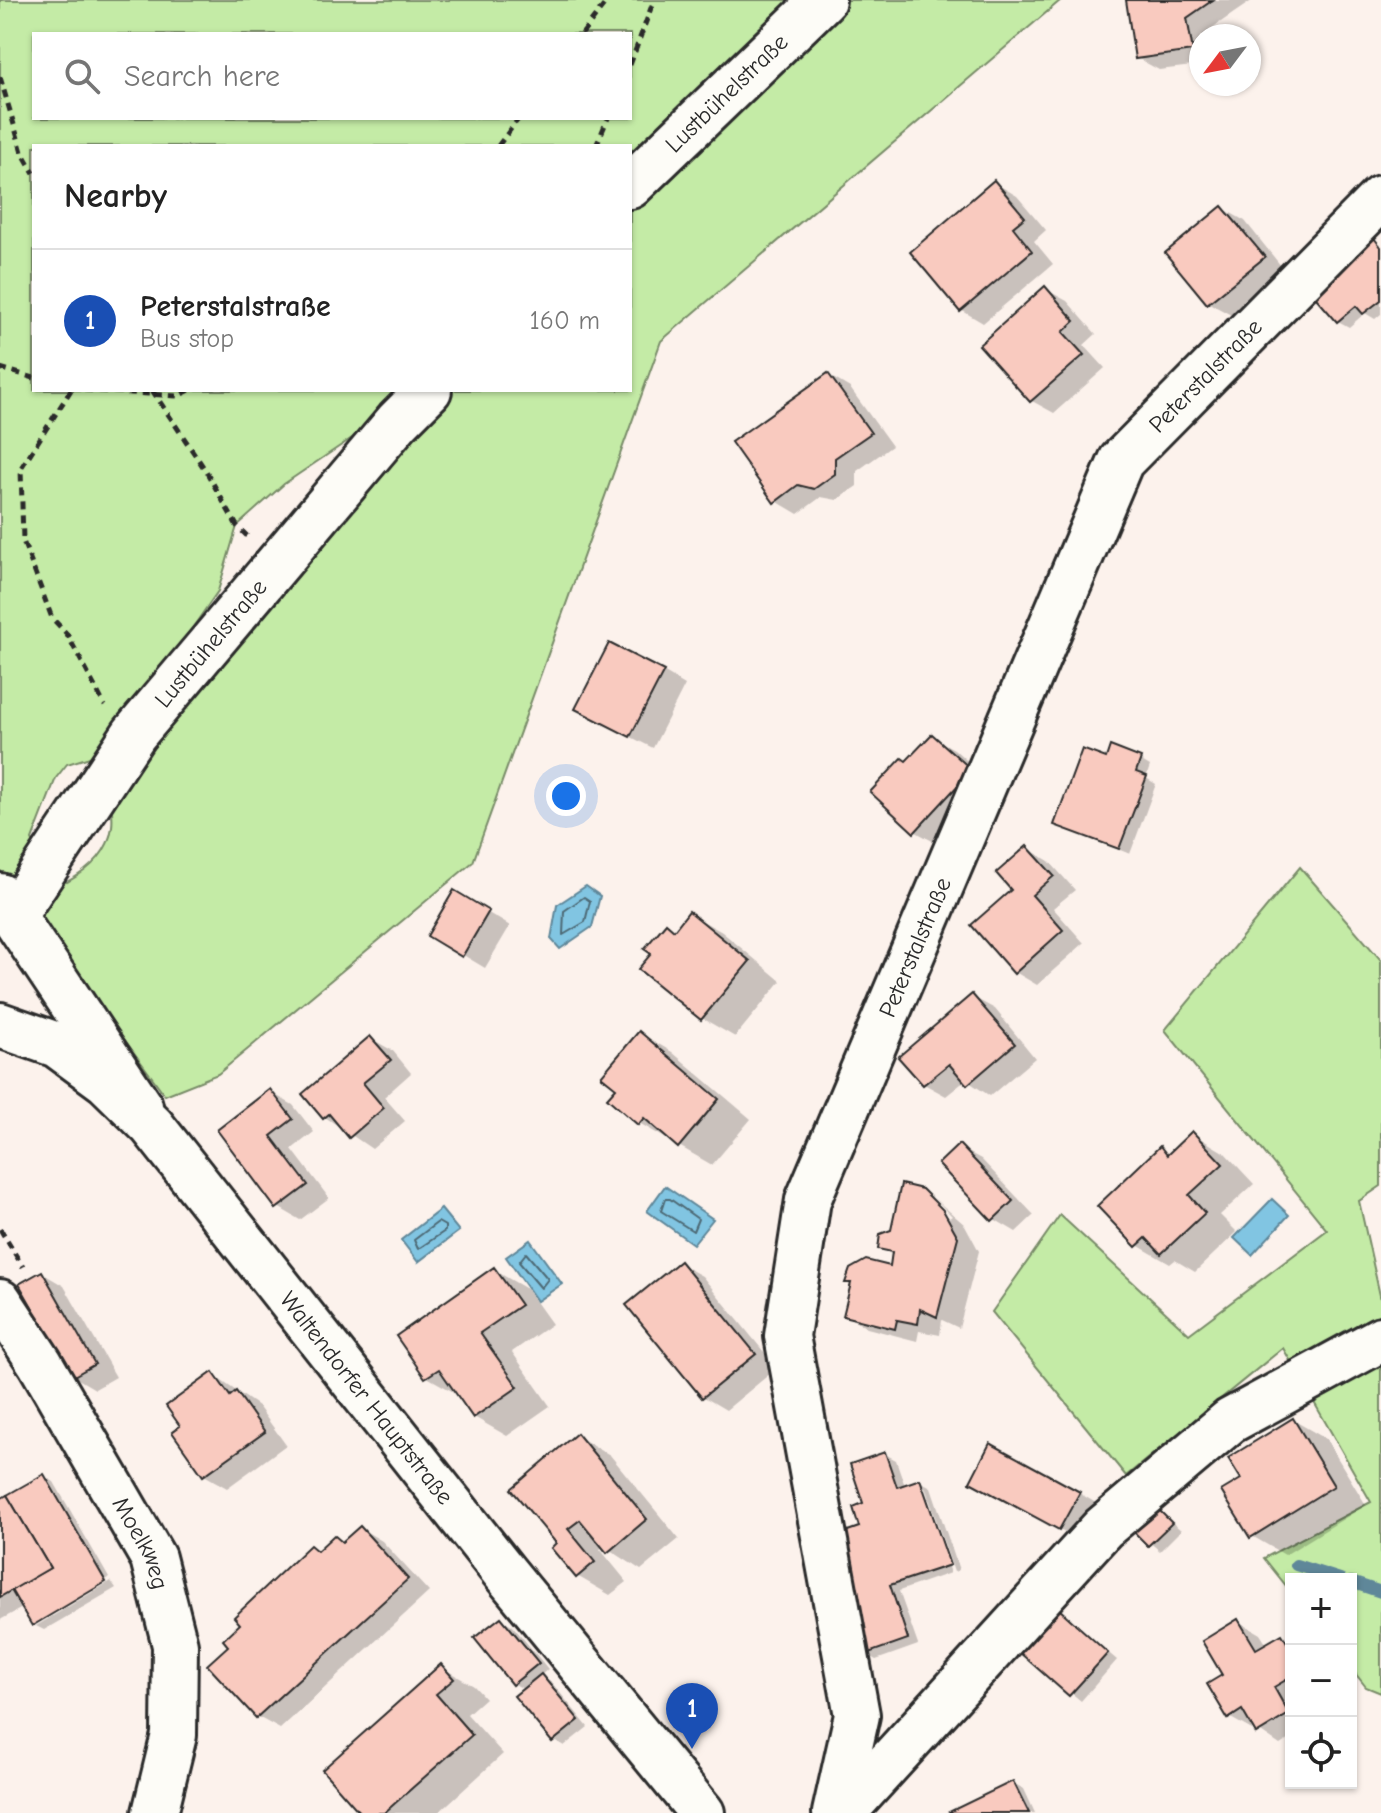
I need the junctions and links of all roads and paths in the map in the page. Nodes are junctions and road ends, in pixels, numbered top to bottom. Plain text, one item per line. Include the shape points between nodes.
1 (608, 0) edge
2 (654, 0) edge
3 (823, 0) edge
4 (584, 32) edge
5 (632, 60) edge
6 (0, 77) edge
7 (518, 120) edge
8 (607, 120) edge
9 (500, 144) edge
10 (597, 144) edge
11 (32, 170) edge
12 (632, 184) edge
13 (1381, 198) edge
14 (0, 368) edge
15 (32, 377) edge
16 (70, 392) edge
17 (154, 392) edge
18 (186, 392) edge
19 (427, 392) edge
20 (277, 565) junction
21 (122, 752) junction
22 (7, 905) edge
23 (0, 1025) edge
24 (152, 1126) junction
25 (0, 1229) edge
26 (15, 1290) edge
27 (1381, 1339) edge
28 (155, 1813) edge
29 (702, 1813) edge
30 (835, 1813) edge
31 (843, 1813) edge

1 - 4 path
2 - 5 path
3 - 12 street, Lustbühelstraße
6 - 11 path
7 - 9 path
8 - 10 path
13 - 30 street, Peterstalstraße via 1121,461 808,1200 787,1336 857,1715
14 - 15 path
16 - 21 path via 21,468 23,541 52,618 67,634 100,693
17 - 18 path
17 - 20 path via 237,526
19 - 20 street, Lustbühelstraße
20 - 21 street, Lustbühelstraße
21 - 22 street, Lustbühelstraße
22 - 24 street, Lustbühelstraße
23 - 24 street, Waltendorfer Hauptstraße via 57,1045 106,1081
24 - 29 street, Waltendorfer Hauptstraße
25 - 26 path
26 - 28 street, Moelkweg via 40,1363 153,1558 175,1645 174,1735
27 - 31 street via 1230,1421 1103,1528

